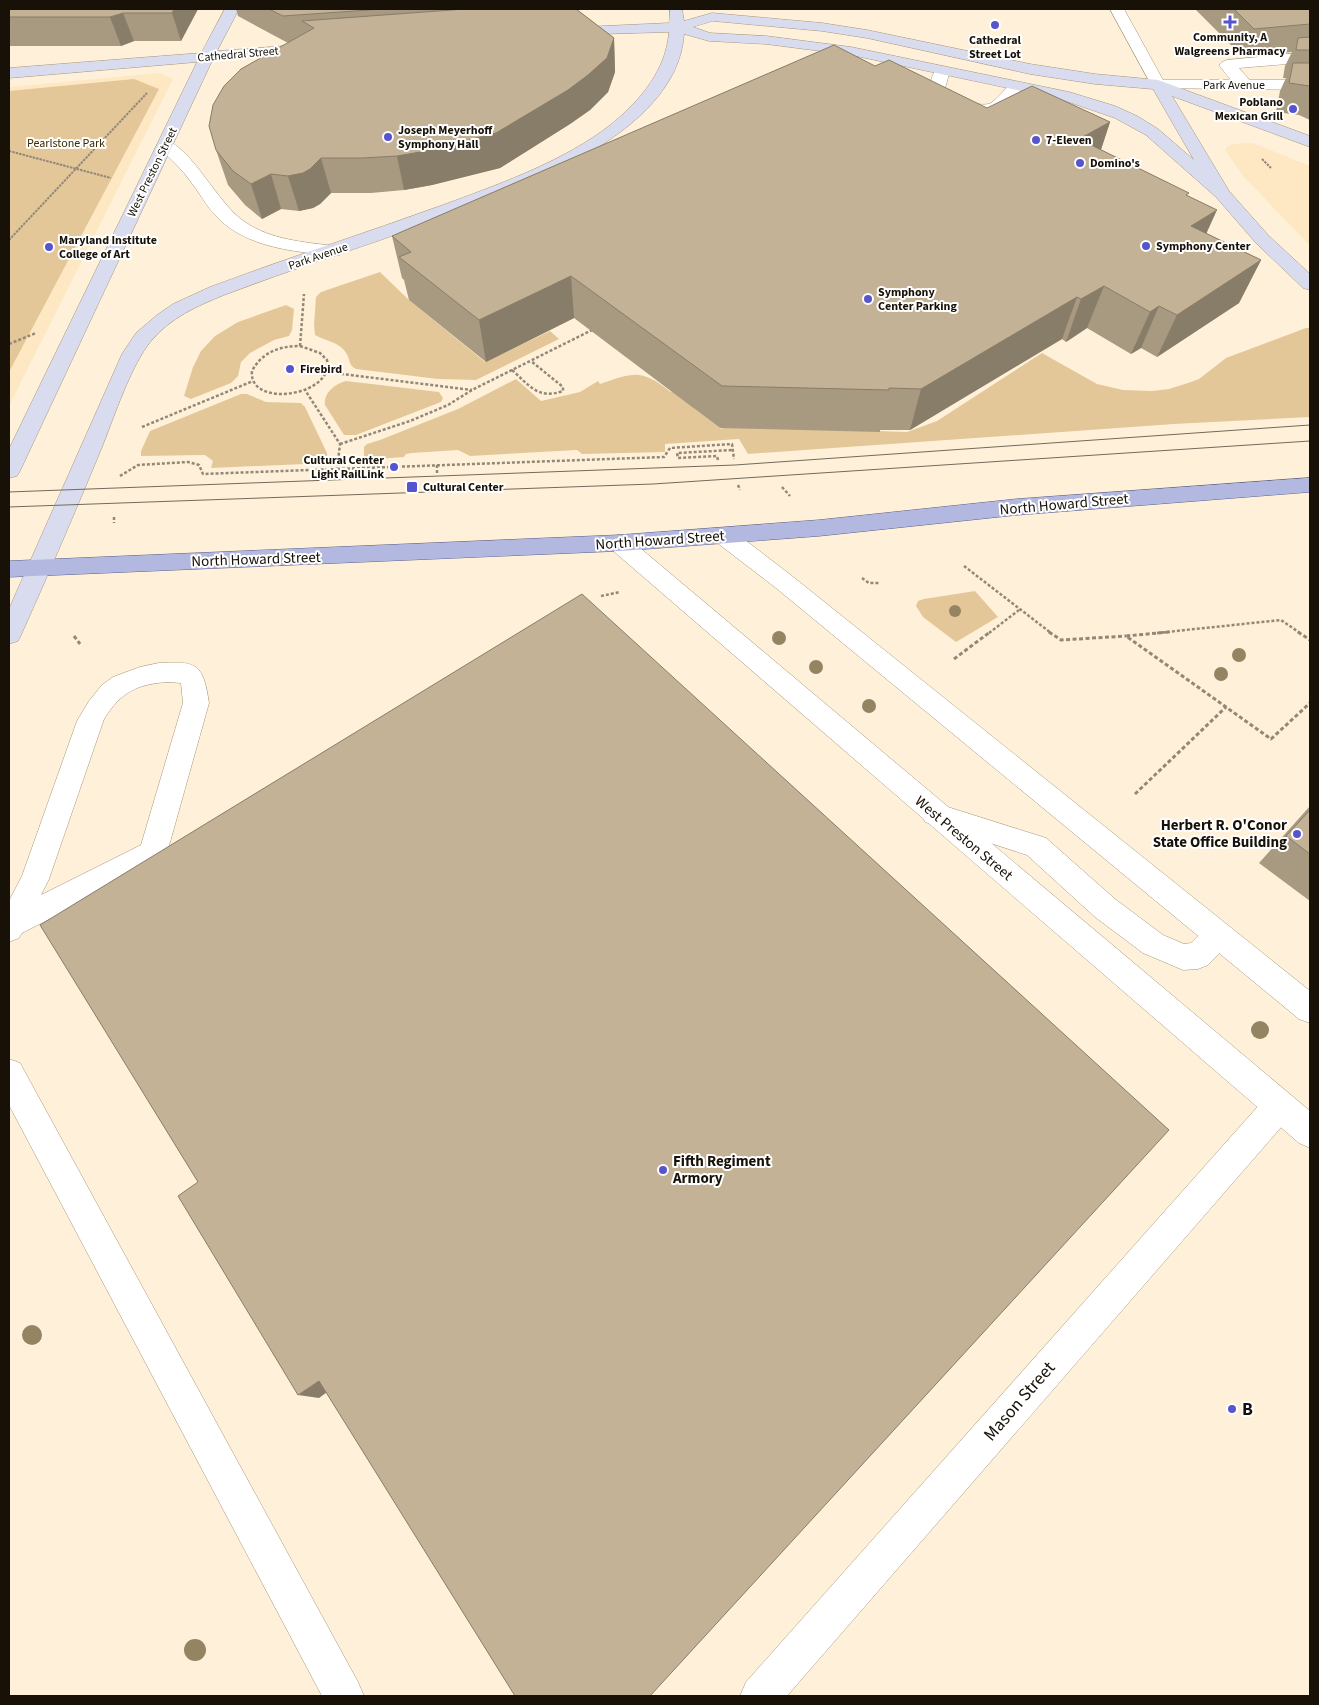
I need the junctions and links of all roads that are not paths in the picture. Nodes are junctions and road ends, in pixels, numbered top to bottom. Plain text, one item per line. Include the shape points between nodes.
1 (232, 9) edge
2 (676, 9) edge
3 (1117, 9) edge
4 (677, 27) junction
5 (557, 32) edge
6 (325, 47) edge
7 (207, 56) junction
8 (1310, 57) edge
9 (942, 71) junction
10 (9, 73) edge
11 (1158, 85) junction
12 (1246, 85) junction
13 (1016, 86) junction
14 (1310, 86) edge
15 (1310, 142) edge
16 (165, 145) junction
17 (1222, 193) junction
18 (334, 251) junction
19 (1310, 284) edge
20 (9, 471) edge
21 (1310, 485) edge
22 (724, 536) junction
23 (619, 543) junction
24 (39, 568) junction
25 (9, 569) edge
26 (9, 636) edge
27 (935, 814) junction
28 (11, 926) edge
29 (1218, 935) junction
30 (1310, 1009) edge
31 (9, 1074) edge
32 (1279, 1106) junction
33 (1310, 1132) edge
34 (344, 1696) edge
35 (760, 1696) edge

1 - 7 main road, West Preston Street
2 - 4 main road, Park Avenue
3 - 11 street
4 - 5 main road
4 - 9 main road via 709,37 766,40 851,51
4 - 11 main road via 712,18 801,24 868,34 1030,70
4 - 18 main road, Park Avenue via 674,52 659,82 641,106 590,146 541,173
6 - 7 main road, Cathedral Street
7 - 10 main road, Cathedral Street
7 - 16 main road, West Preston Street
8 - 12 street via 1227,65
9 - 13 main road
9 - 13 street via 938,96 948,103 987,110 997,106
11 - 12 street, Park Avenue
11 - 15 main road
11 - 17 main road
12 - 14 street, Park Avenue
13 - 17 main road via 1096,105 1137,123
16 - 18 street via 196,176 211,200 228,218 248,232 282,244
16 - 20 main road, West Preston Street
17 - 19 main road via 1262,240
18 - 24 main road, Park Avenue via 211,293 151,329 127,364
21 - 22 main road, North Howard Street via 1191,492
22 - 23 main road, North Howard Street
22 - 29 street
23 - 24 main road, North Howard Street
23 - 27 street, West Preston Street
24 - 25 main road, North Howard Street
24 - 26 main road, Park Avenue
27 - 29 street via 1036,846 1105,908 1153,944 1183,957 1198,956
27 - 32 street, West Preston Street
28 - 28 street via 35,879 90,721 104,699 116,688 154,673 187,673 193,679 196,703 153,853
29 - 30 street
31 - 34 street
32 - 33 street, West Preston Street
32 - 35 street, Mason Street

